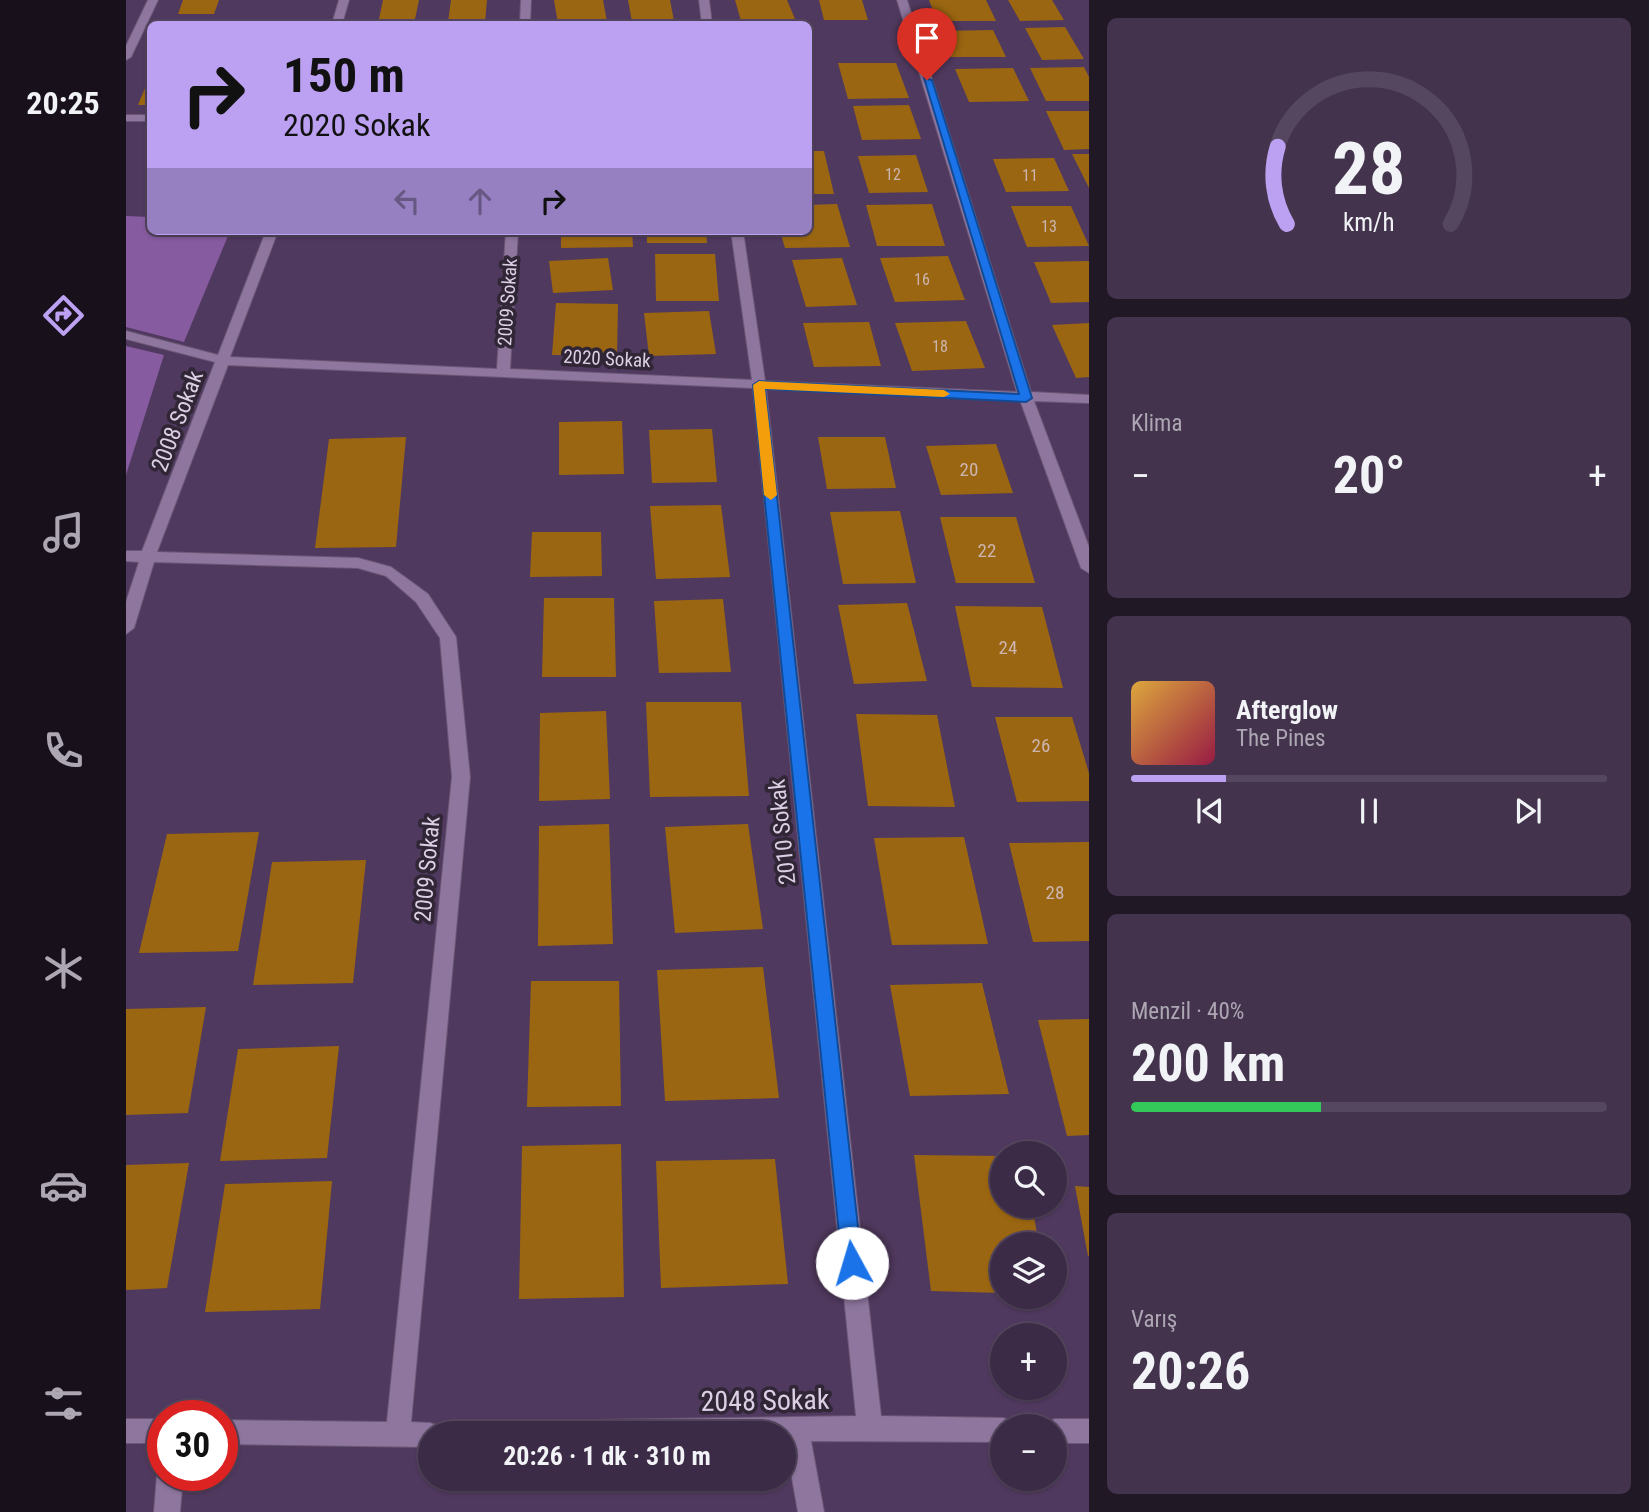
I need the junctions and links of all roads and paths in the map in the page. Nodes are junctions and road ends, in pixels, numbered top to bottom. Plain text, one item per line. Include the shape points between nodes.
1 (153, 0) edge
2 (344, 0) edge
3 (526, 0) edge
4 (704, 0) edge
5 (902, 0) edge
6 (338, 21) edge
7 (525, 21) edge
8 (707, 21) edge
9 (126, 57) edge
10 (126, 118) edge
11 (147, 118) edge
12 (271, 235) edge
13 (512, 235) edge
14 (738, 235) edge
15 (126, 335) edge
16 (225, 360) junction
17 (503, 373) junction
18 (759, 385) junction
19 (1026, 398) junction
20 (1089, 399) edge
21 (126, 556) edge
22 (148, 556) junction
23 (1089, 568) edge
24 (126, 628) edge
25 (870, 1428) junction
26 (796, 1429) joint
27 (990, 1430) edge
28 (1067, 1431) edge
29 (1089, 1431) edge
30 (126, 1432) edge
31 (147, 1432) edge
32 (238, 1432) edge
33 (398, 1435) junction
34 (418, 1435) edge
35 (169, 1491) edge
36 (167, 1512) edge
37 (811, 1512) edge

1 - 9 street
2 - 6 street
3 - 7 street
4 - 8 street
5 - 19 street
10 - 11 street
12 - 16 street, 2008 Sokak
13 - 17 street, 2009 Sokak
14 - 18 street, 2010 Sokak
15 - 16 street, 2020 Sokak
16 - 17 street, 2020 Sokak
16 - 22 street, 2008 Sokak
17 - 18 street, 2020 Sokak
18 - 19 street, 2020 Sokak
18 - 25 street, 2010 Sokak
19 - 20 street, 2020 Sokak
19 - 23 street
21 - 22 street, 2009 Sokak
22 - 24 street, 2008 Sokak
22 - 33 street, 2009 Sokak via 358,564 391,572 422,597 448,637 461,777
25 - 26 street, 2048 Sokak
25 - 27 street, 2048 Sokak
26 - 37 street
28 - 29 street
30 - 31 street
32 - 33 street
33 - 34 street
35 - 36 street

